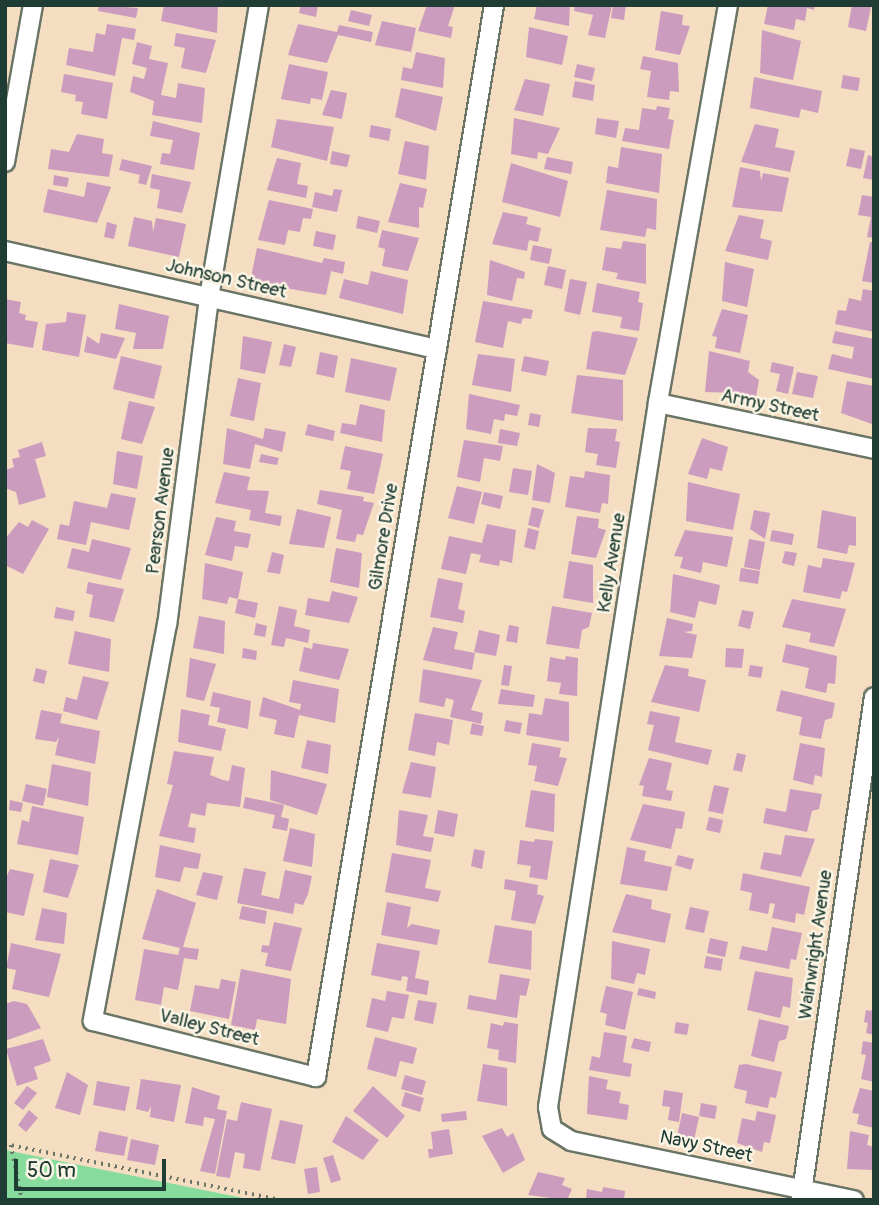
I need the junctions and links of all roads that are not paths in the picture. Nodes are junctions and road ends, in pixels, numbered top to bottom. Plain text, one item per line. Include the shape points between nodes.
1 (33, 5) edge
2 (259, 5) edge
3 (494, 5) edge
4 (728, 5) edge
5 (5, 162) edge
6 (5, 251) edge
7 (209, 298) junction
8 (437, 349) junction
9 (658, 403) junction
10 (874, 449) edge
11 (874, 697) edge
12 (93, 1021) joint
13 (316, 1077) joint
14 (552, 1129) joint
15 (801, 1194) edge
16 (854, 1200) edge

1 - 5 street
2 - 7 street, Pearson Avenue
3 - 8 street, Gilmore Drive
4 - 9 street, Kelly Avenue
6 - 7 street, Johnson Street
7 - 8 street, Johnson Street
7 - 12 street, Pearson Avenue via 167,624
8 - 13 street, Gilmore Drive
9 - 10 street, Army Street
9 - 14 street, Kelly Avenue via 548,1107
11 - 15 street, Wainwright Avenue
12 - 13 street, Valley Street
14 - 15 street, Navy Street via 571,1141
15 - 16 street, Navy Street

